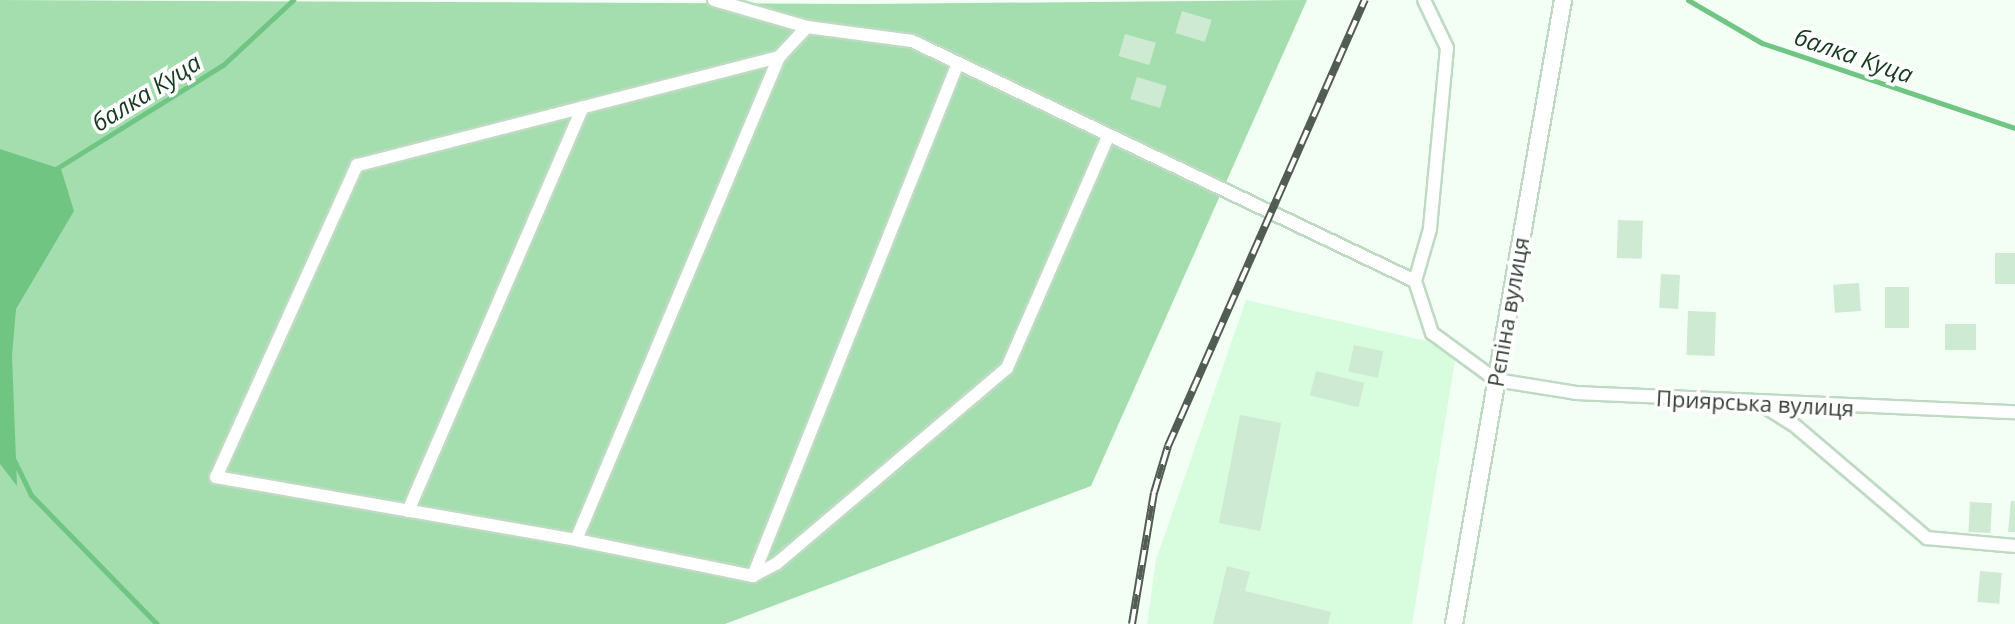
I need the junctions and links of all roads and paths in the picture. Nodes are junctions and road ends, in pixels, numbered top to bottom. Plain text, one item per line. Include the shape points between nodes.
1 (714, 0) edge
2 (1424, 0) edge
3 (1563, 0) edge
4 (807, 27) junction
5 (779, 57) junction
6 (958, 63) junction
7 (583, 107) junction
8 (1109, 135) junction
9 (1415, 281) junction
10 (1496, 380) junction
11 (1761, 404) junction
12 (2015, 412) edge
13 (408, 511) junction
14 (576, 540) junction
15 (2015, 546) edge
16 (753, 576) junction
17 (1454, 624) edge

1 - 4 street
2 - 9 street via 1447,48 1430,229
3 - 10 street, Рєпіна вулиця
4 - 5 street
4 - 6 street via 912,41
5 - 7 street
5 - 14 street
6 - 8 street
6 - 16 street
7 - 13 street
7 - 13 street via 357,165 216,477
8 - 9 street
8 - 16 street via 1007,368 776,564
9 - 10 street via 1432,333
10 - 11 street, Приярська вулиця via 1576,393
10 - 17 street, Рєпіна вулиця
11 - 12 street, Приярська вулиця
11 - 15 street via 1793,424 1927,538
13 - 14 street
14 - 16 street

